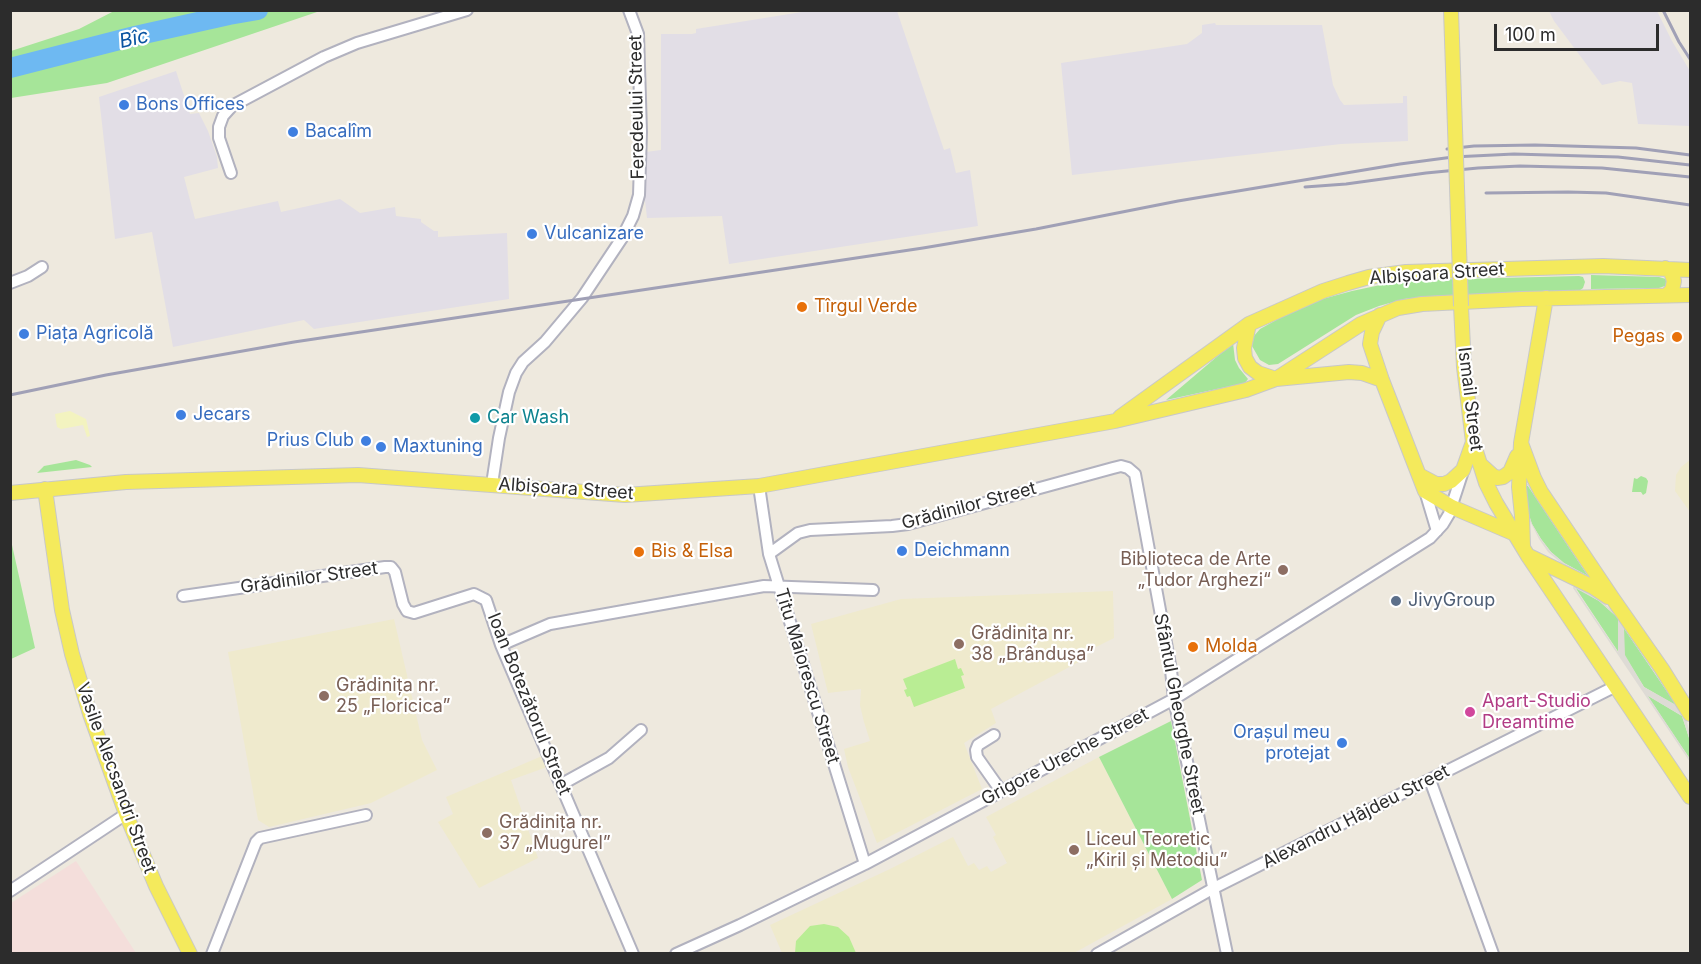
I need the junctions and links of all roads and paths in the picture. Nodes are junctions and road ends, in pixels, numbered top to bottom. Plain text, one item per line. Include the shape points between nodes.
1 (467, 10) edge
2 (629, 10) edge
3 (1451, 10) edge
4 (231, 173) dead end
5 (42, 267) dead end
6 (1665, 268) junction
7 (1690, 270) edge
8 (10, 283) edge
9 (1667, 295) junction
10 (1690, 295) edge
11 (1546, 298) junction
12 (1380, 315) junction
13 (1249, 324) junction
14 (1276, 379) junction
15 (1382, 380) junction
16 (1115, 421) junction
17 (1473, 442) junction
18 (1521, 443) junction
19 (1479, 463) junction
20 (1463, 470) junction
21 (1135, 474) joint
22 (1419, 476) junction
23 (492, 484) junction
24 (759, 486) junction
25 (45, 489) junction
26 (1425, 491) junction
27 (10, 493) edge
28 (1452, 507) junction
29 (1437, 531) junction
30 (1515, 534) junction
31 (1526, 552) junction
32 (769, 554) junction
33 (780, 587) junction
34 (873, 590) dead end
35 (474, 594) joint
36 (183, 596) dead end
37 (1613, 599) junction
38 (501, 645) junction
39 (1616, 686) junction
40 (1174, 699) junction
41 (1690, 714) edge
42 (641, 730) dead end
43 (994, 735) dead end
44 (1430, 780) junction
45 (562, 784) junction
46 (1001, 791) junction
47 (1690, 797) edge
48 (126, 814) junction
49 (366, 815) dead end
50 (865, 864) junction
51 (1214, 888) junction
52 (10, 891) edge
53 (190, 954) edge
54 (212, 954) edge
55 (633, 954) edge
56 (675, 954) edge
57 (1097, 954) edge
58 (1227, 954) edge
59 (1493, 954) edge

1 - 4 street via 346,48 232,106 219,127
2 - 23 street, Feredeului Street via 638,34 641,121 636,206 622,238 582,298 516,373
3 - 17 main road, Ismail Street, bridge via 1464,367
5 - 8 street
6 - 7 main road, Albișoara Street
6 - 9 main road via 1674,281
6 - 13 main road, Albișoara Street via 1588,266 1388,274 1348,282
9 - 10 main road, Albișoara Street
9 - 11 main road, Albișoara Street
11 - 12 main road, Albișoara Street via 1422,304
11 - 18 main road
12 - 14 main road, Albișoara Street
12 - 15 main road via 1370,344
13 - 14 main road via 1245,358 1258,373
13 - 16 main road, Albișoara Street
14 - 15 main road via 1349,372
14 - 16 main road, Albișoara Street via 1246,390
15 - 22 main road
16 - 24 main road, Albișoara Street
17 - 19 main road, Ismail Street
17 - 20 main road
18 - 19 main road via 1507,475 1492,475
18 - 31 main road via 1519,487
18 - 37 main road via 1541,492
19 - 30 main road, Ismail Street
20 - 22 main road via 1444,484
20 - 28 street, Grigore Ureche Street
21 - 32 street, Grădinilor Street via 1121,466 908,524 810,530 798,533
21 - 40 street, Sfântul Gheorghe Street
22 - 26 main road
23 - 24 main road, Albișoara Street via 625,495
23 - 25 main road, Albișoara Street via 358,475 126,482
24 - 32 street, Titu Maiorescu Street
25 - 27 main road, Albișoara Street
25 - 48 main road, Vasile Alecsandri Street via 72,654
26 - 28 main road
26 - 29 street
28 - 29 street, Grigore Ureche Street
28 - 30 main road
29 - 40 street, Grigore Ureche Street
30 - 31 main road, Ismail Street
31 - 37 main road
31 - 39 main road, Ismail Street
32 - 33 street, Titu Maiorescu Street
33 - 34 street
33 - 38 street via 764,586 550,624
33 - 50 street, Titu Maiorescu Street
35 - 36 street, Grădinilor Street via 414,613 403,604 395,572 385,567
35 - 38 street, Ioan Botezătorul Street via 486,600
37 - 41 main road
38 - 45 street, Ioan Botezătorul Street
39 - 44 street, Alexandru Hâjdeu Street
39 - 47 main road, Ismail Street
40 - 46 street, Grigore Ureche Street
40 - 51 street, Sfântul Gheorghe Street
42 - 45 street via 609,758
43 - 46 street via 978,744 976,750
44 - 51 street, Alexandru Hâjdeu Street
44 - 59 street
45 - 55 street, Ioan Botezătorul Street
46 - 50 street, Grigore Ureche Street
48 - 52 street
48 - 53 main road, Vasile Alecsandri Street
49 - 54 street via 260,838
50 - 56 street, Grigore Ureche Street
51 - 57 street, Alexandru Hâjdeu Street
51 - 58 street, Sfântul Gheorghe Street

